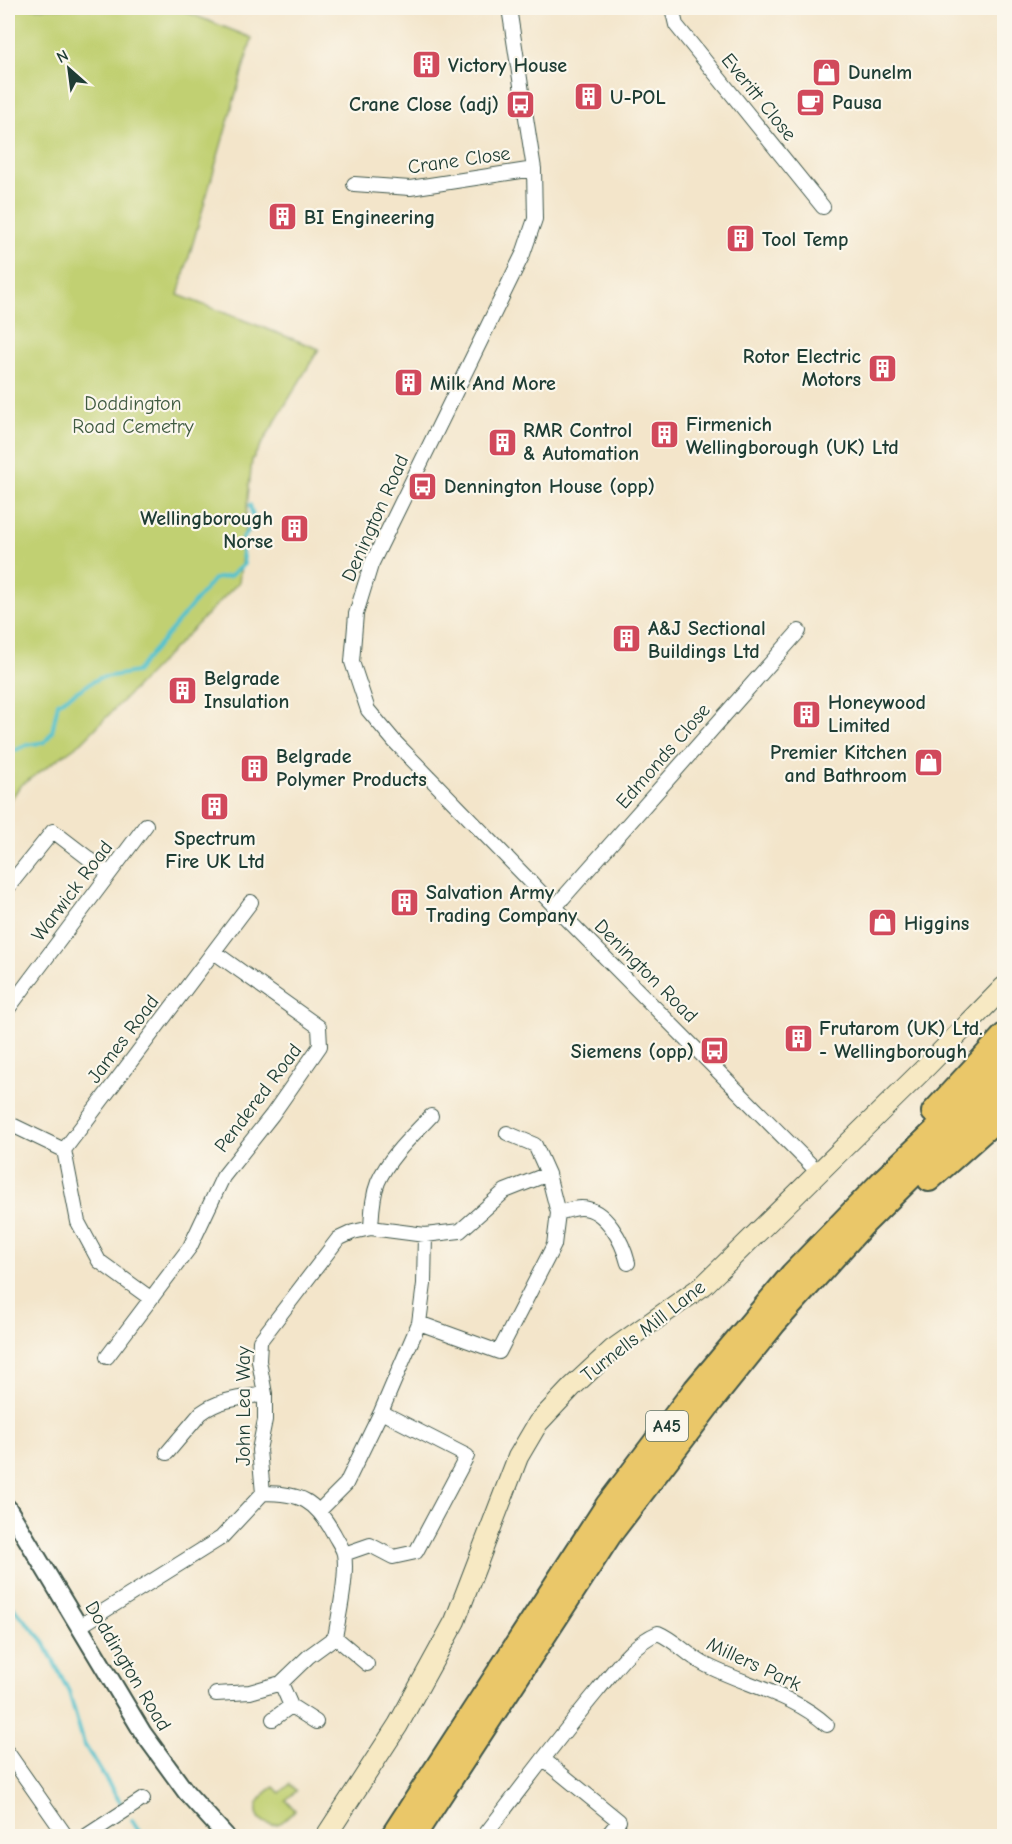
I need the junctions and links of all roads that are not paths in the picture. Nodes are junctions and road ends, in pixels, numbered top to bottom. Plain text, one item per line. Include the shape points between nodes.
1 (509, 8) edge
2 (672, 8) edge
3 (534, 169) junction
4 (354, 184) dead end
5 (823, 207) dead end
6 (799, 631) dead end
7 (146, 825) dead end
8 (109, 874) junction
9 (8, 887) edge
10 (251, 903) dead end
11 (555, 907) junction
12 (214, 952) junction
13 (1005, 987) edge
14 (8, 1009) edge
15 (1005, 1035) edge
16 (1005, 1065) edge
17 (1005, 1089) edge
18 (1005, 1113) edge
19 (430, 1116) dead end
20 (8, 1123) edge
21 (507, 1133) dead end
22 (64, 1150) junction
23 (818, 1172) junction
24 (548, 1174) junction
25 (558, 1213) junction
26 (371, 1228) junction
27 (425, 1235) junction
28 (628, 1263) dead end
29 (792, 1274) junction
30 (150, 1298) junction
31 (418, 1323) junction
32 (774, 1324) junction
33 (107, 1357) dead end
34 (265, 1394) junction
35 (381, 1412) junction
36 (167, 1453) dead end
37 (264, 1493) junction
38 (8, 1508) edge
39 (320, 1510) junction
40 (344, 1554) junction
41 (80, 1626) junction
42 (335, 1637) junction
43 (367, 1664) dead end
44 (281, 1683) junction
45 (216, 1694) dead end
46 (291, 1706) junction
47 (273, 1719) dead end
48 (316, 1722) dead end
49 (827, 1725) dead end
50 (8, 1753) edge
51 (543, 1759) junction
52 (143, 1799) dead end
53 (66, 1836) edge
54 (86, 1836) edge
55 (226, 1836) edge
56 (326, 1836) edge
57 (392, 1836) edge
58 (414, 1836) edge
59 (484, 1836) edge
60 (607, 1836) edge

1 - 3 street, Denington Road
2 - 5 street, Everitt Close via 676,26
3 - 4 street, Crane Close via 410,188
3 - 11 street, Denington Road via 535,219 523,254 371,565 356,614 352,662 368,710
6 - 11 street, Edmonds Close
7 - 8 street, Warwick Road
8 - 9 street via 53,831
8 - 14 street, Warwick Road
10 - 12 street, James Road
11 - 23 street, Denington Road
12 - 22 street, James Road
12 - 30 street, Pendered Road via 319,1027 320,1046 223,1177 190,1247
13 - 23 main road, Turnells Mill Lane
15 - 29 highway, A45 via 877,1172
16 - 29 highway, A45 via 885,1178
17 - 32 highway, A45 via 865,1223
18 - 32 highway, A45
19 - 26 street via 394,1156 378,1181
20 - 22 street
21 - 24 street via 536,1145
22 - 30 street via 78,1222 99,1261
23 - 56 main road, Turnells Mill Lane via 704,1285 612,1350 538,1423 518,1457 454,1622 398,1725
24 - 25 street
24 - 27 street, John Lea Way via 505,1191 460,1231
25 - 28 street via 583,1208 604,1217 624,1247
25 - 31 street via 554,1245 500,1352
26 - 27 street, John Lea Way
26 - 34 street, John Lea Way via 338,1239 260,1341
27 - 31 street
29 - 57 highway, A45 via 695,1389 607,1505
30 - 33 street, Pendered Road
31 - 35 street
32 - 58 highway, A45 via 610,1535
34 - 36 street via 218,1402 201,1413
34 - 37 street, John Lea Way via 259,1450
35 - 39 street via 346,1484
35 - 40 street via 467,1456 416,1552 393,1557 369,1545
37 - 39 street via 287,1493
37 - 41 street, John Lea Way via 221,1538
38 - 41 street, Doddington Road
39 - 40 street
40 - 42 street
41 - 55 street, Doddington Road via 143,1733 186,1792
42 - 43 street
42 - 44 street
44 - 45 street via 250,1692
44 - 46 street
46 - 47 street
46 - 48 street
49 - 51 street, Millers Park via 796,1704 705,1665 658,1633 631,1651
50 - 53 street
51 - 59 street, Millers Park
51 - 60 street via 619,1821
52 - 54 street

